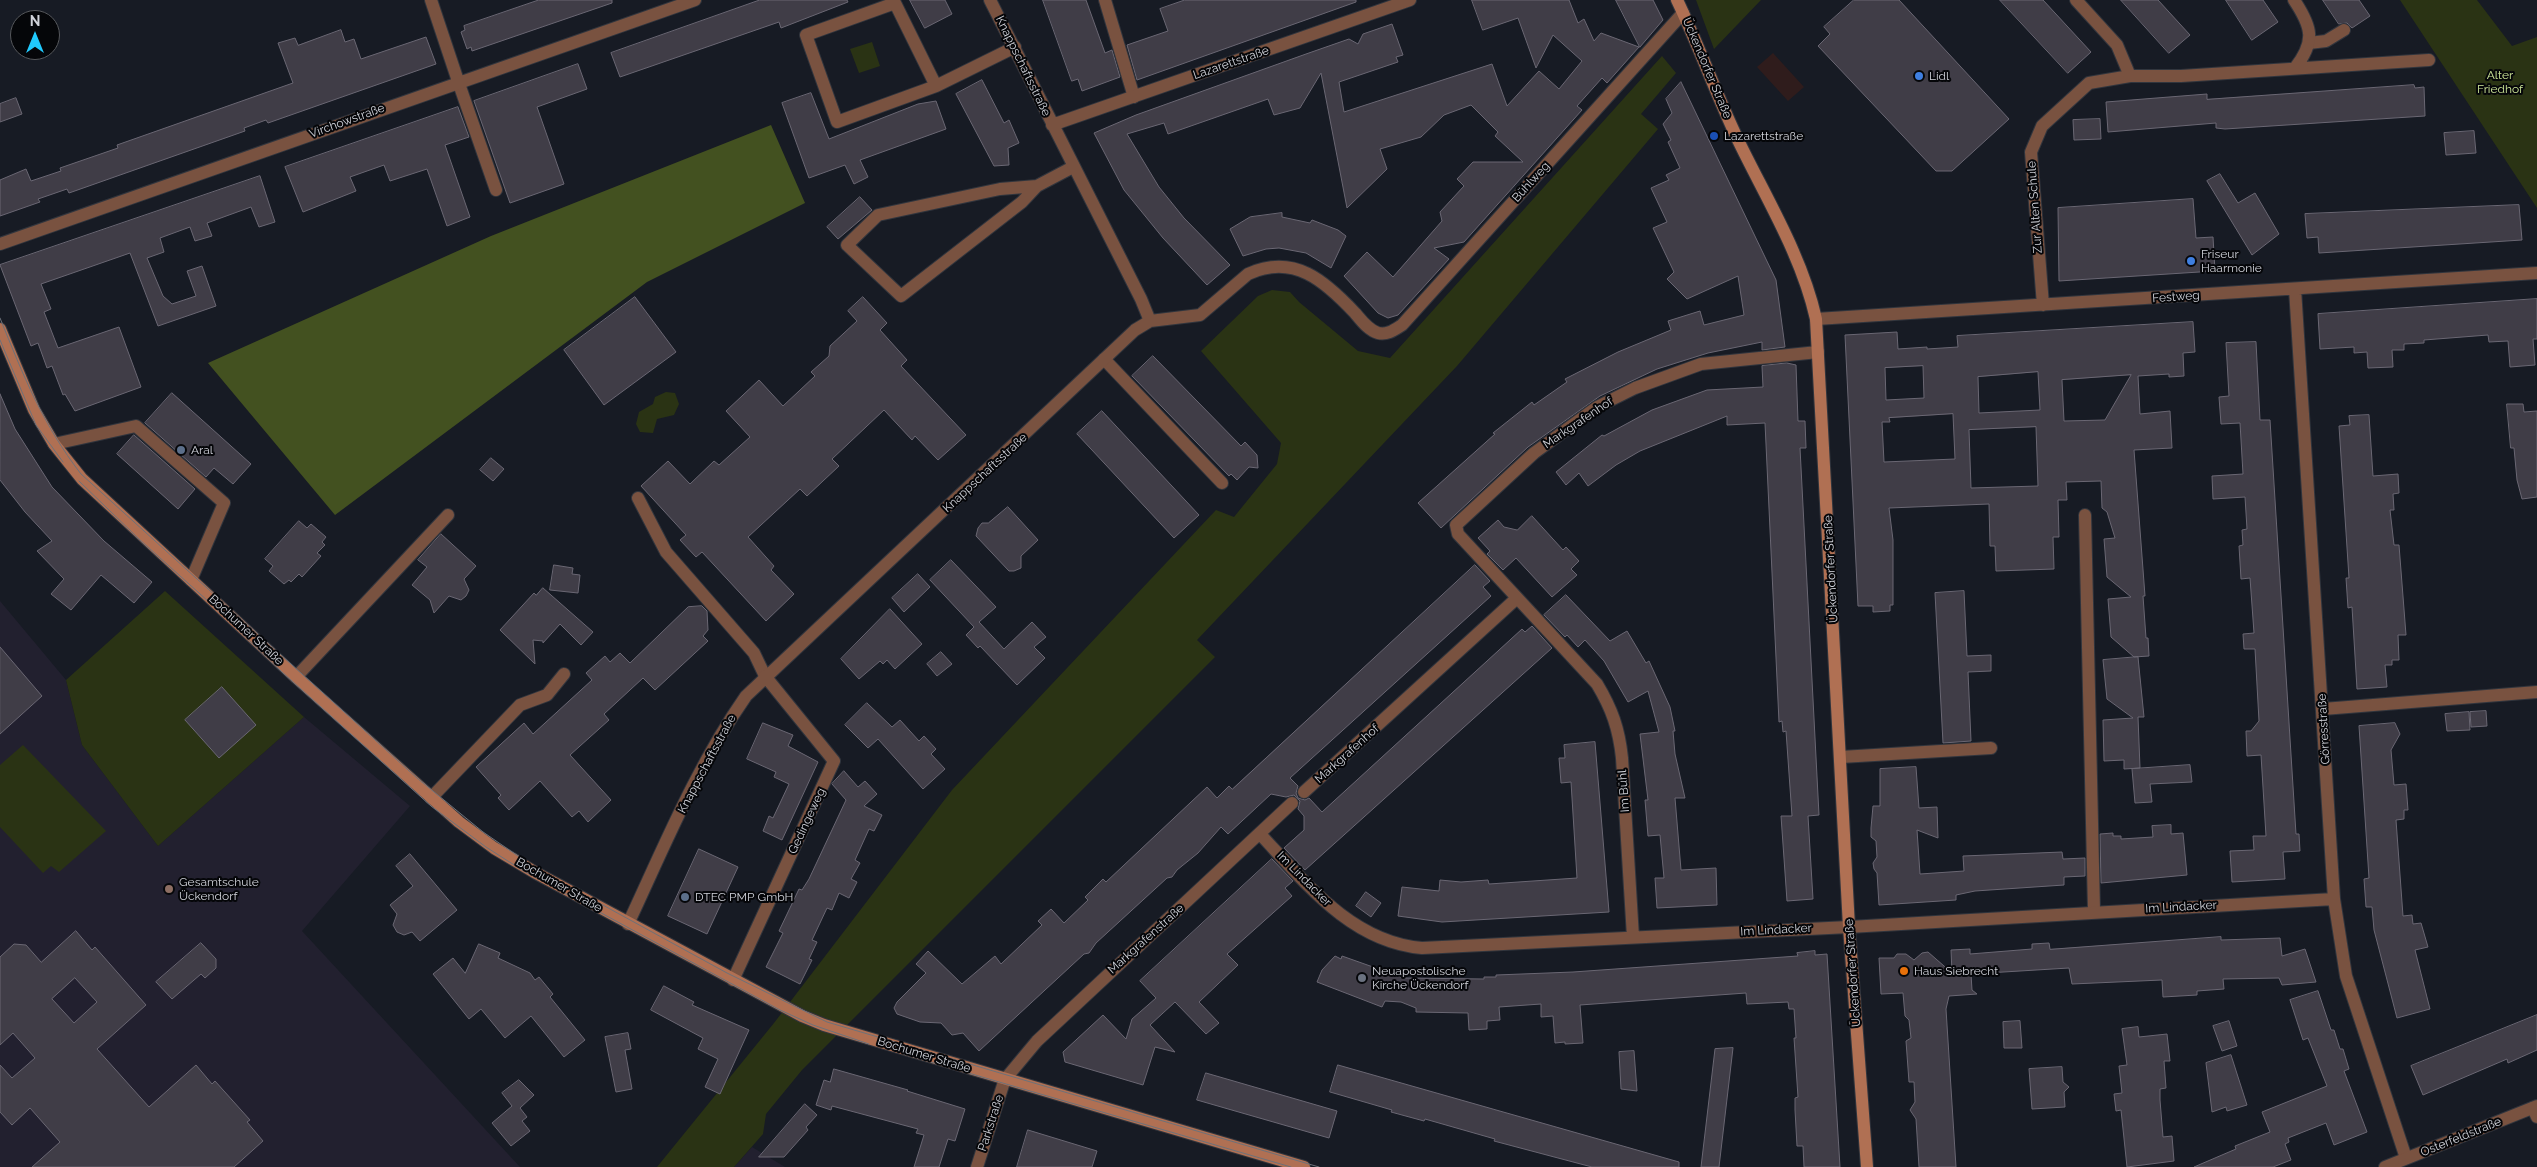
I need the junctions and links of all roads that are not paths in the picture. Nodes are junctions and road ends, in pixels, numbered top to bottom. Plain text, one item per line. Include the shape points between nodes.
1 (431, 0) edge
2 (695, 0) edge
3 (990, 0) edge
4 (1105, 0) edge
5 (1410, 0) edge
6 (2076, 0) edge
7 (2294, 0) edge
8 (1680, 4) edge
9 (2344, 30) dead end
10 (2310, 43) junction
11 (1015, 47) junction
12 (2430, 60) dead end
13 (2295, 68) junction
14 (2130, 76) junction
15 (458, 82) junction
16 (936, 86) junction
17 (1134, 97) junction
18 (1052, 125) junction
19 (1073, 167) junction
20 (1037, 186) junction
21 (496, 190) dead end
22 (0, 244) edge
23 (2537, 274) edge
24 (2295, 289) junction
25 (2042, 305) junction
26 (1816, 319) junction
27 (1150, 322) junction
28 (0, 329) edge
29 (1818, 352) junction
30 (1104, 359) junction
31 (54, 444) junction
32 (1222, 483) dead end
33 (638, 498) dead end
34 (448, 515) dead end
35 (2086, 515) dead end
36 (191, 580) junction
37 (1517, 598) junction
38 (1574, 659) joint
39 (564, 674) dead end
40 (765, 676) junction
41 (296, 677) junction
42 (2537, 692) edge
43 (2323, 709) junction
44 (1991, 748) dead end
45 (1841, 758) junction
46 (1307, 790) dead end
47 (431, 798) junction
48 (1292, 803) dead end
49 (1260, 834) junction
50 (2334, 899) junction
51 (2094, 911) junction
52 (628, 924) junction
53 (1849, 927) junction
54 (1633, 937) junction
55 (733, 980) junction
56 (1006, 1080) junction
57 (2536, 1110) edge
58 (2406, 1158) junction
59 (977, 1167) edge
60 (1304, 1167) edge
61 (1867, 1167) edge
62 (2385, 1167) edge

1 - 15 street
2 - 15 street, Virchowstraße
3 - 11 street, Knappschaftsstraße
4 - 17 street
5 - 17 street, Lazarettstraße
6 - 14 street via 2117,45
7 - 10 street via 2309,27
8 - 26 main road, Ückendorfer Straße via 1738,139 1806,283
8 - 27 street, Bühlweg via 1402,325 1386,334 1370,330 1329,286 1306,273 1286,267 1258,269 1239,279 1200,315
9 - 10 street via 2326,41
10 - 13 street
11 - 16 street
11 - 18 street, Knappschaftsstraße
12 - 13 street, Zur Alten Schule
13 - 14 street, Zur Alten Schule
14 - 25 street, Zur Alten Schule via 2089,83 2042,126 2036,136 2032,152
15 - 21 street
15 - 22 street, Virchowstraße
16 - 16 street via 895,3 806,35 837,122
17 - 18 street, Lazarettstraße
18 - 19 street, Knappschaftsstraße
19 - 20 street
19 - 27 street, Knappschaftsstraße
20 - 20 street via 1000,189 878,215 847,245 901,296 1022,202
23 - 24 street, Festweg
24 - 25 street, Festweg
24 - 43 street, Görresstraße
25 - 26 street, Festweg
26 - 29 main road, Ückendorfer Straße
27 - 30 street, Knappschaftsstraße via 1135,330
28 - 31 main road, Bochumer Straße via 34,410
29 - 37 street, Markgrafenhof via 1701,364 1660,378 1598,407 1528,458 1458,521 1456,530
29 - 45 main road, Ückendorfer Straße
30 - 32 street
30 - 40 street, Knappschaftsstraße
31 - 36 main road, Bochumer Straße via 82,479
31 - 36 street via 136,426 224,503
33 - 40 street via 666,552 754,653
34 - 41 street
35 - 51 street
36 - 41 main road, Bochumer Straße
37 - 38 street, Markgrafenhof
37 - 46 street, Markgrafenhof
38 - 54 street, Im Bühl via 1597,684 1619,731
39 - 47 street via 547,695 520,705
40 - 52 street, Knappschaftsstraße via 726,724
40 - 55 street, Gedingeweg via 834,761
41 - 47 main road, Bochumer Straße
42 - 43 street
43 - 50 street, Görresstraße
44 - 45 street
45 - 53 main road, Ückendorfer Straße
47 - 52 main road, Bochumer Straße via 494,848
48 - 49 street, Markgrafenstraße
49 - 54 street, Im Lindacker via 1319,897 1359,928 1394,943 1422,948
49 - 56 street, Markgrafenstraße via 1057,1020
50 - 51 street, Im Lindacker
50 - 58 street, Görresstraße via 2346,976
51 - 53 street, Im Lindacker
52 - 55 main road, Bochumer Straße
53 - 54 street, Im Lindacker
53 - 61 main road, Ückendorfer Straße
55 - 56 main road, Bochumer Straße via 824,1025
56 - 59 street, Parkstraße
56 - 60 main road, Bochumer Straße
57 - 58 street, Osterfeldstraße
58 - 62 street, Osterfeldstraße

